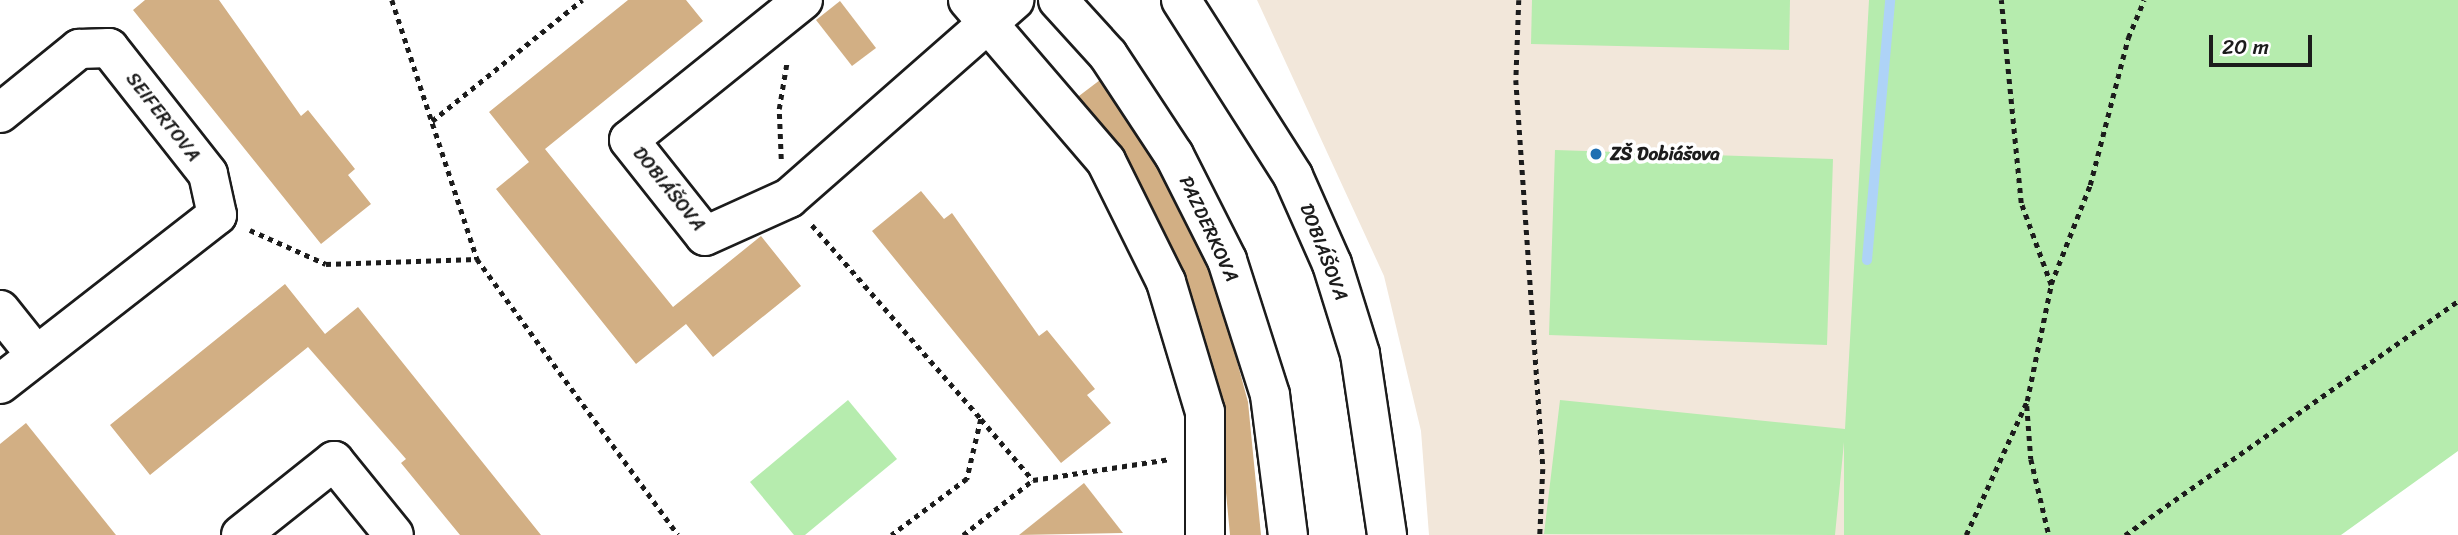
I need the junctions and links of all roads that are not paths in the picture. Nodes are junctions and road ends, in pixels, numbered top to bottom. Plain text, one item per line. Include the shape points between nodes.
1 (1058, 0) edge
2 (1181, 0) edge
3 (990, 9) edge
4 (789, 11) edge
5 (0, 113) edge
6 (0, 310) edge
7 (36, 355) junction
8 (0, 384) edge
9 (241, 535) edge
10 (394, 535) edge
11 (1205, 535) edge
12 (1288, 535) edge
13 (1387, 535) edge

1 - 12 street, PAZDERKOVA via 1108,55 1167,144 1227,260 1270,395
2 - 13 street, DOBIÁŠOVA via 1293,176 1332,264 1360,354
3 - 4 street, DOBIÁŠOVA via 789,198 705,236 629,140
3 - 11 street, DOBIÁŠOVA via 1106,161 1166,282 1205,412 1209,453
5 - 7 street, SEIFERTOVA via 79,49 109,48 208,174 217,215
6 - 7 street
7 - 8 street
9 - 10 street via 334,461

